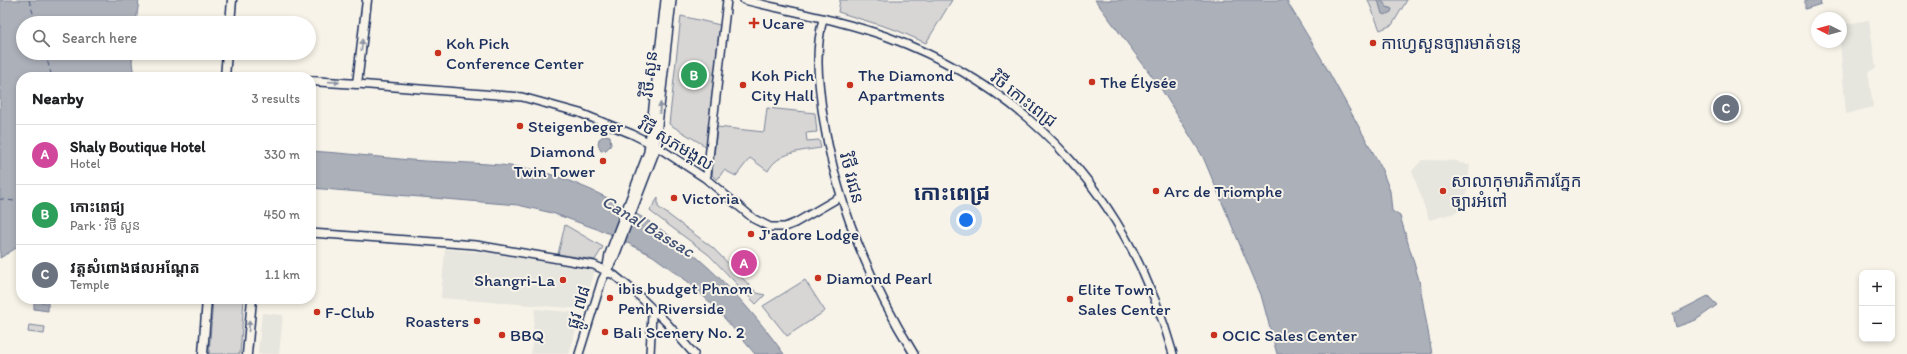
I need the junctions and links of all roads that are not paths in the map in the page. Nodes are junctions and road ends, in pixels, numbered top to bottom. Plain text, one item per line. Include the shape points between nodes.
1 (232, 0) edge
2 (367, 0) edge
3 (665, 0) edge
4 (672, 0) edge
5 (727, 0) edge
6 (744, 0) edge
7 (231, 16) edge
8 (823, 19) junction
9 (226, 60) edge
10 (225, 72) edge
11 (316, 81) edge
12 (358, 84) junction
13 (653, 145) junction
14 (705, 178) junction
15 (840, 197) junction
16 (316, 233) edge
17 (606, 270) junction
18 (207, 304) edge
19 (252, 304) edge
20 (655, 310) junction
21 (203, 354) edge
22 (247, 354) edge
23 (579, 354) edge
24 (650, 354) edge
25 (694, 354) edge
26 (914, 354) edge
27 (1173, 354) edge

1 - 7 main road
12 -> 2 main road
3 - 13 street, វិថី សួន
13 -> 4 street, វិថី សួន
5 - 14 street
6 - 8 street, វិថី កោះពេជ្រ
8 - 15 street, វិថី វរជន via 818,45 818,73 828,144
8 - 27 street, វិថី កោះពេជ្រ via 887,37 936,58 1005,101 1051,139 1100,197 1127,238 1157,302
9 - 10 main road
11 -> 12 main road, វិថី សុភមង្គល
12 - 13 street, វិថី សុភមង្គល via 531,99 580,113
13 - 14 street, វិថី សុភមង្គល
13 - 17 street, វិថី សួន via 655,152
14 - 15 street, វិថី សុភមង្គល via 763,225 770,227 790,225
15 - 26 street, វិថី វរជន via 875,283
16 - 17 street via 476,245 594,265
17 - 20 street
17 - 23 street, ផ្លូវ ៧៨
18 - 21 main road
22 -> 19 main road
20 - 24 street via 652,314
20 - 25 street

